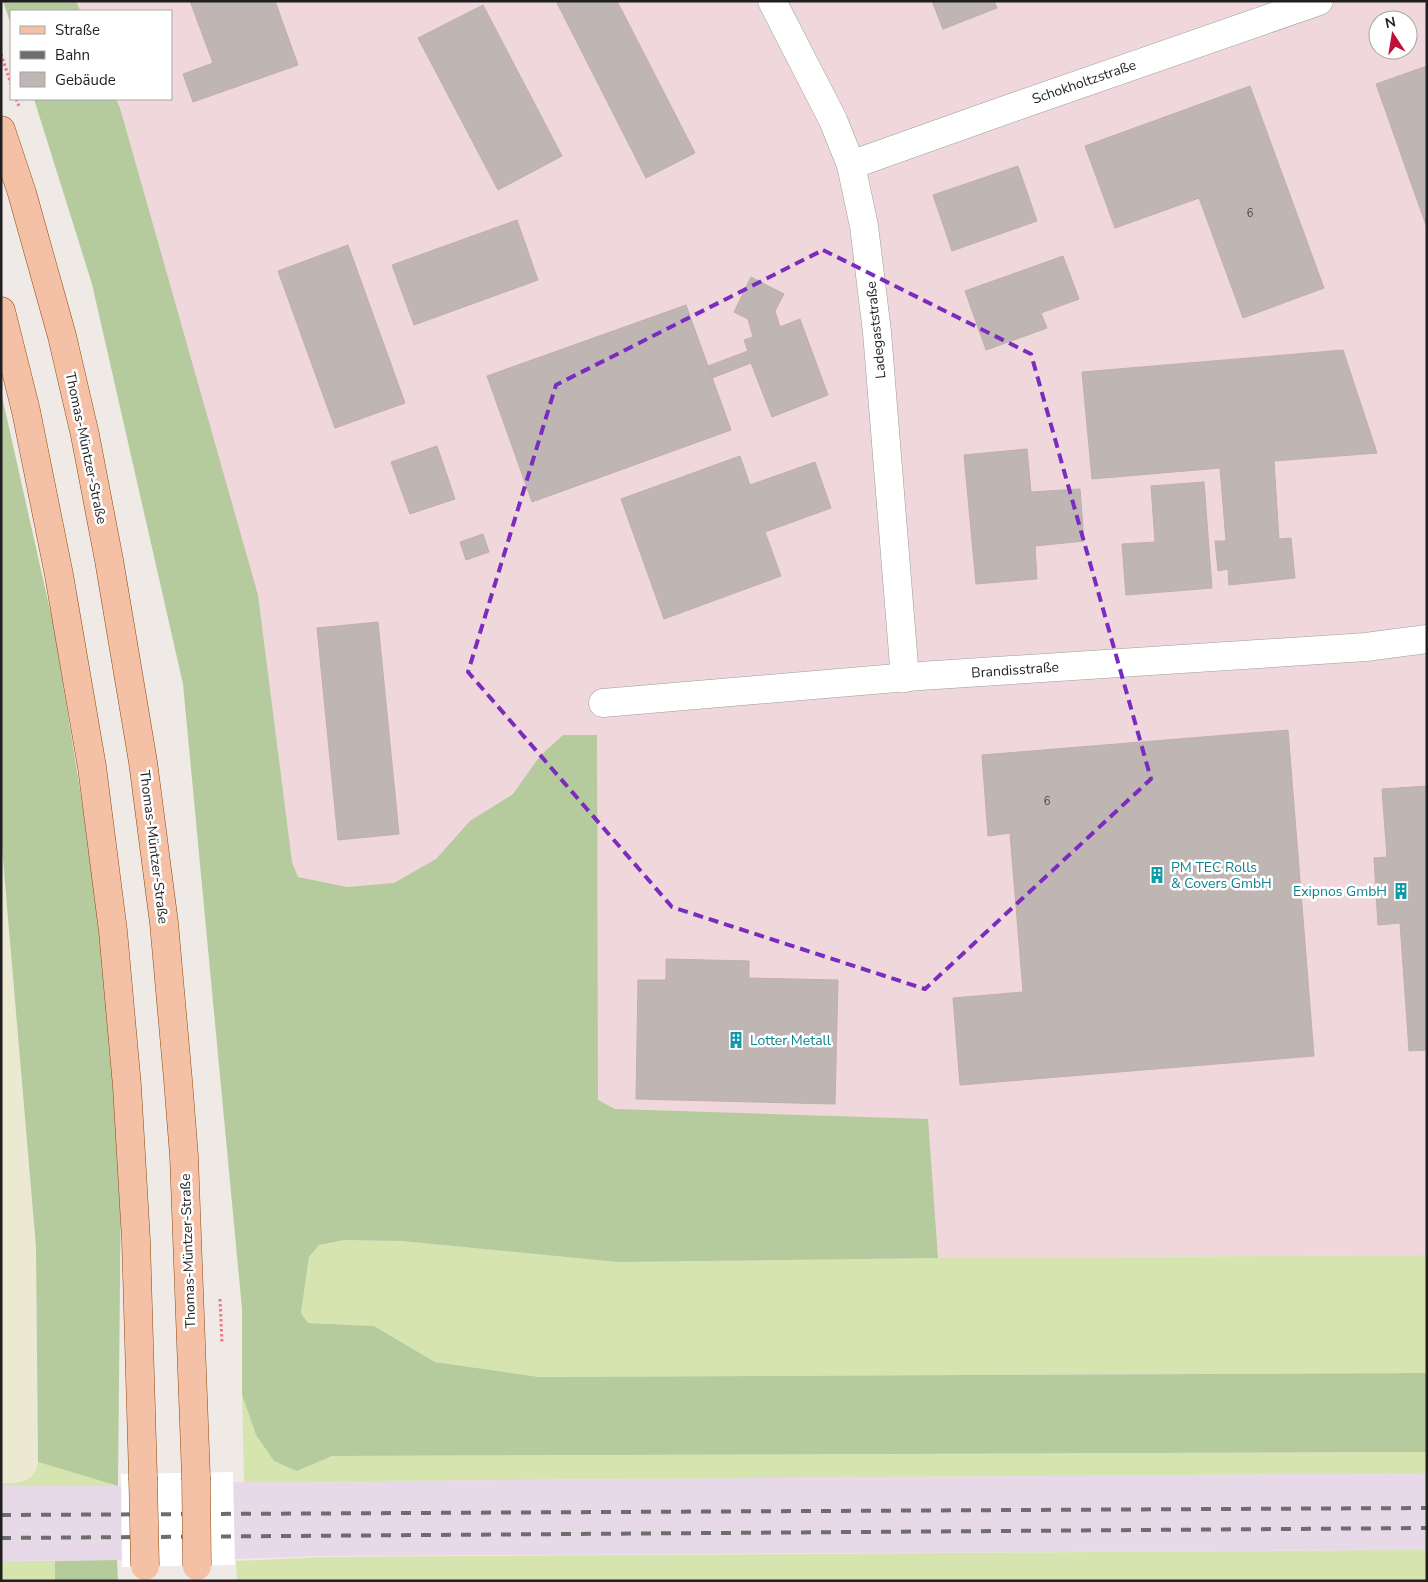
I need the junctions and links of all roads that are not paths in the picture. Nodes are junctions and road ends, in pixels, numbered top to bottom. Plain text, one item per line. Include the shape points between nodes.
1 (772, 1) edge
2 (1319, 1) edge
3 (1, 130) edge
4 (851, 165) junction
5 (1, 311) edge
6 (1427, 639) edge
7 (905, 678) junction
8 (603, 703) dead end
9 (197, 1573) edge
10 (145, 1574) edge

1 - 4 street, Ladegaststraße via 833,120
2 - 4 street, Schokholtzstraße
3 - 9 main road, Thomas-Müntzer-Straße, bridge via 59,327 85,435 143,762 164,923 184,1156
4 - 7 street, Ladegaststraße via 864,226 877,332
5 - 10 main road, bridge via 26,411 60,575 92,767 113,931 136,1240
6 - 7 street, Brandisstraße via 1366,647
7 - 8 street, Brandisstraße

